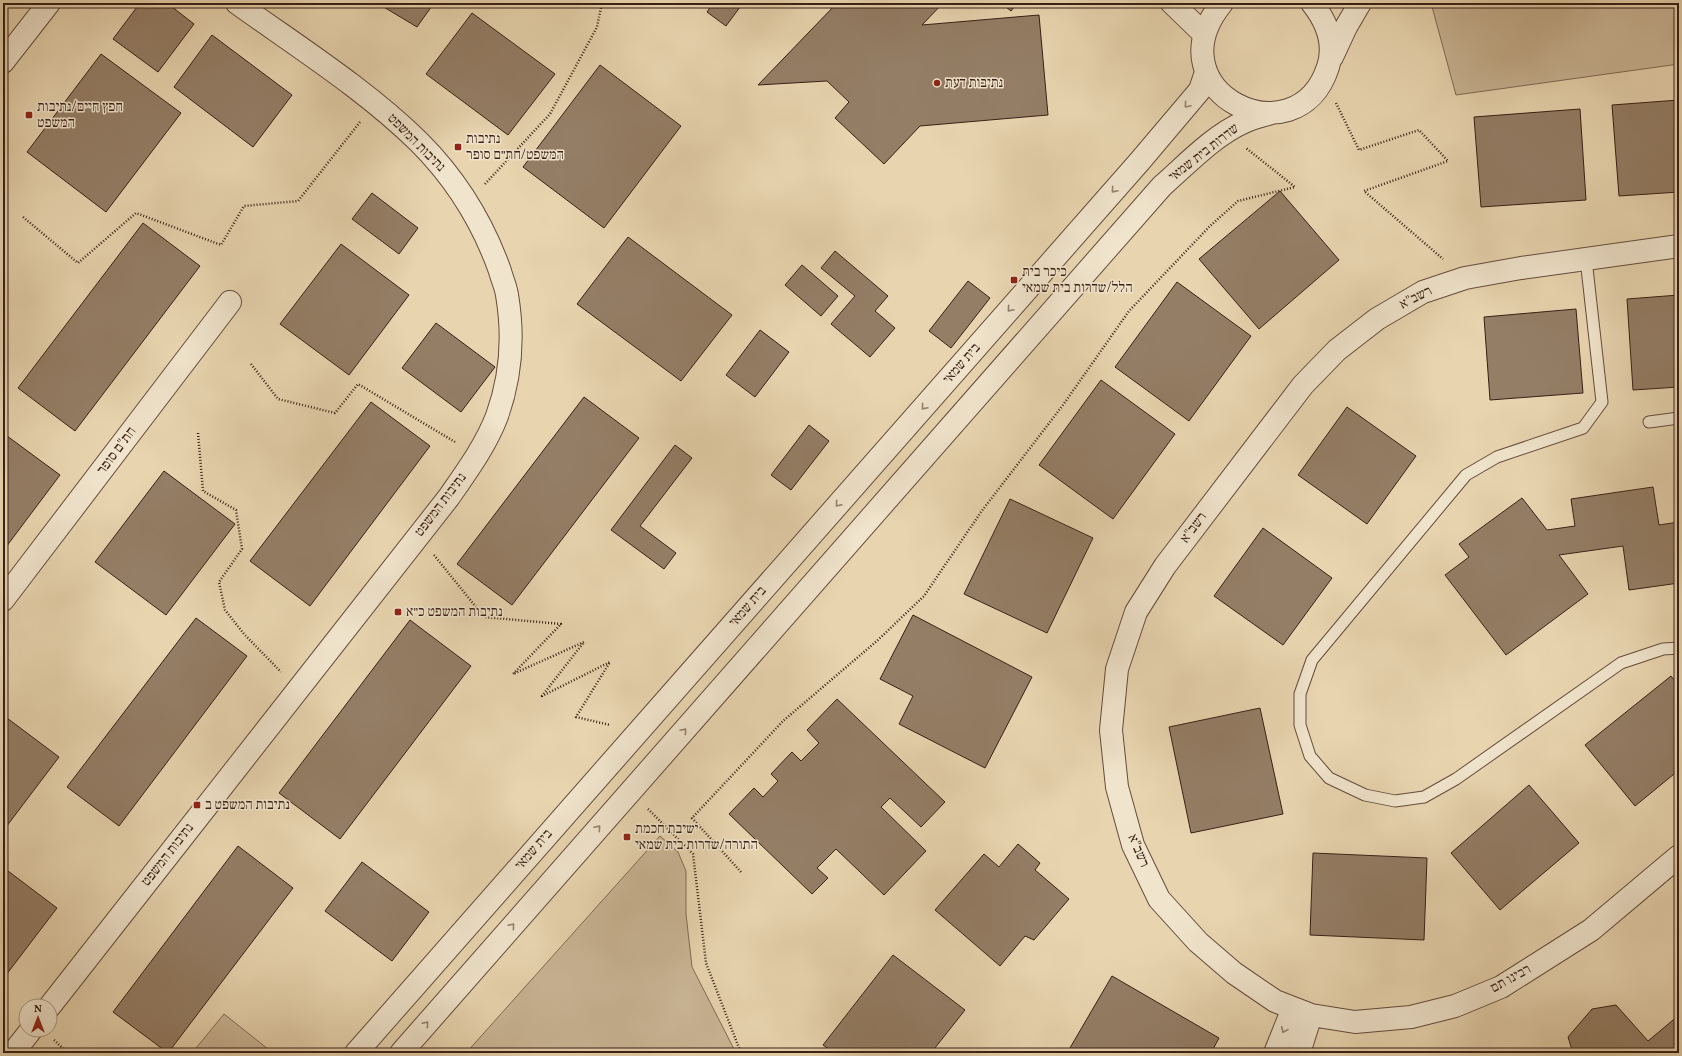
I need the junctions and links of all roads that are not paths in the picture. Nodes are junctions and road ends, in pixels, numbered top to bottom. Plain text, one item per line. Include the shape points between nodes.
1 (49, 3) edge
2 (237, 3) edge
3 (1172, 3) edge
4 (1222, 3) edge
5 (1312, 3) edge
6 (1360, 3) edge
7 (1204, 34) junction
8 (1331, 58) junction
9 (3, 62) edge
10 (1206, 72) junction
11 (1271, 113) junction
12 (1679, 246) edge
13 (1586, 259) junction
14 (230, 302) dead end
15 (1679, 418) edge
16 (1649, 422) dead end
17 (3, 600) edge
18 (1679, 648) edge
19 (1679, 856) edge
20 (56, 998) edge
21 (1302, 1012) junction
22 (25, 1038) edge
23 (13, 1053) edge
24 (356, 1053) edge
25 (401, 1053) edge
26 (1275, 1053) edge
27 (1299, 1053) edge

1 - 9 street
2 - 20 street, נתיבות המשפט via 374,103 419,142 448,175 473,212 493,253 507,294 511,339 509,374 497,416 477,455 450,497
3 - 7 street
4 - 7 street via 1211,16
5 - 8 street via 1322,15 1331,36
6 - 8 street
7 - 10 street via 1202,53
8 - 11 street via 1324,79 1311,96 1293,108
10 - 11 street via 1215,88 1229,101 1249,111
10 -> 24 street, בית שמאי via 1200,90 1140,161
25 -> 11 street, שדרות בית שמאי via 1162,186 1227,133 1244,122
12 - 13 street, רשב"א
13 - 18 lane via 1602,402 1583,428 1497,457 1466,475 1312,660 1300,694 1300,725 1310,756 1329,778 1365,795 1395,801 1424,796 1456,780 1621,663 1662,649
13 - 21 street, רשב"א via 1465,278 1423,292 1377,319 1337,350 1303,385 1165,566 1136,612 1117,669 1111,730 1117,787 1133,845 1159,899 1198,942 1234,973 1275,1001
14 - 17 street, חת"ם סופר
15 - 16 lane
19 - 21 street, רבינו תם via 1591,930 1501,987 1455,1006 1412,1017 1355,1022
21 -> 26 street
21 - 27 street
22 - 23 street

